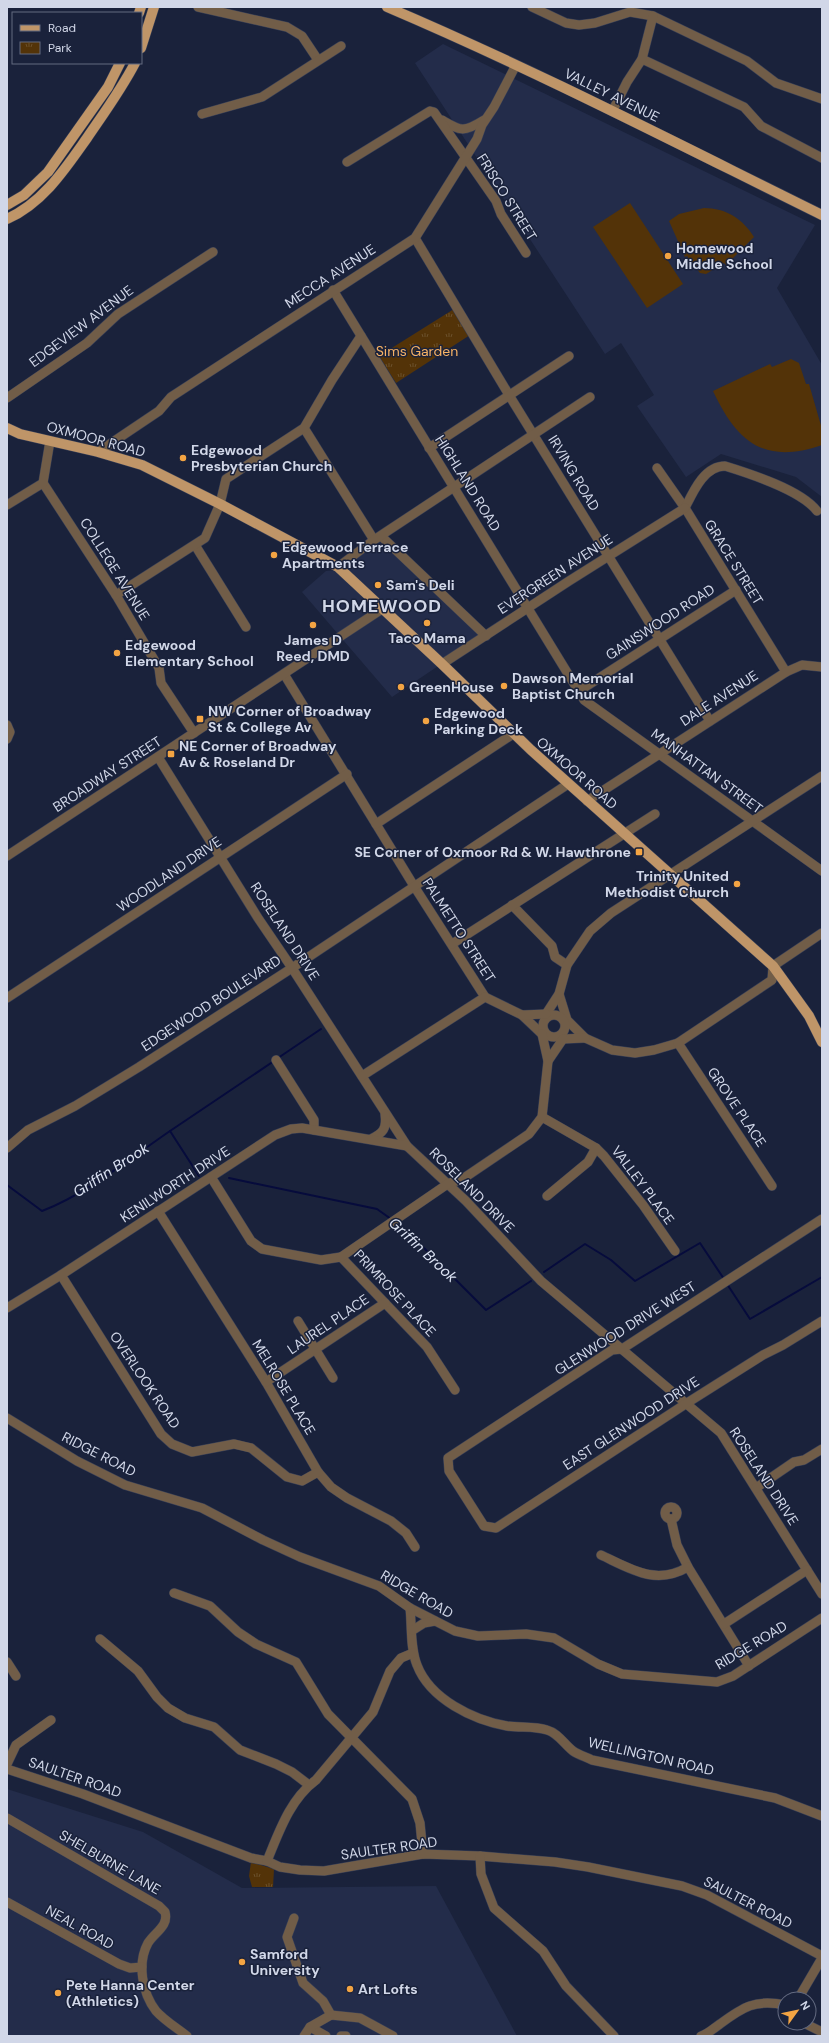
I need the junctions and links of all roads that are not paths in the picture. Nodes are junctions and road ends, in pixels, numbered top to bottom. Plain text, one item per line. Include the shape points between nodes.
1 (154, 7) edge
2 (198, 7) edge
3 (387, 7) edge
4 (532, 7) edge
5 (654, 16) junction
6 (142, 45) edge
7 (341, 46) dead end
8 (642, 59) junction
9 (318, 60) junction
10 (120, 64) edge
11 (134, 64) edge
12 (516, 65) junction
13 (822, 99) edge
14 (613, 110) junction
15 (202, 114) dead end
16 (486, 119) junction
17 (442, 121) junction
18 (465, 156) junction
19 (822, 158) edge
20 (347, 162) dead end
21 (7, 205) edge
22 (822, 215) edge
23 (7, 219) edge
24 (415, 238) junction
25 (213, 252) dead end
26 (526, 253) dead end
27 (333, 290) junction
28 (361, 336) junction
29 (569, 356) dead end
30 (509, 395) junction
31 (590, 397) dead end
32 (7, 398) edge
33 (7, 428) edge
34 (304, 428) junction
35 (535, 435) junction
36 (50, 441) junction
37 (429, 448) junction
38 (98, 452) junction
39 (657, 468) dead end
40 (43, 483) junction
41 (454, 488) junction
42 (220, 504) junction
43 (7, 505) edge
44 (684, 508) junction
45 (816, 511) dead end
46 (378, 538) junction
47 (196, 544) junction
48 (608, 557) junction
49 (338, 567) junction
50 (736, 590) junction
51 (116, 595) junction
52 (528, 607) junction
53 (382, 609) junction
54 (246, 627) dead end
55 (486, 636) junction
56 (659, 640) junction
57 (442, 664) junction
58 (822, 667) edge
59 (786, 672) junction
60 (284, 674) junction
61 (578, 691) junction
62 (710, 721) junction
63 (7, 725) edge
64 (194, 733) junction
65 (514, 734) junction
66 (7, 739) edge
67 (659, 755) junction
68 (158, 757) junction
69 (347, 774) junction
70 (822, 776) edge
71 (568, 784) junction
72 (587, 801) junction
73 (655, 814) dead end
74 (752, 821) junction
75 (376, 824) junction
76 (625, 834) junction
77 (7, 856) edge
78 (220, 857) junction
79 (822, 871) edge
80 (670, 875) junction
81 (414, 886) junction
82 (512, 905) junction
83 (822, 933) edge
84 (452, 944) junction
85 (568, 965) junction
86 (773, 966) junction
87 (292, 968) junction
88 (559, 994) junction
89 (486, 997) junction
90 (7, 998) edge
91 (522, 1015) junction
92 (547, 1016) junction
93 (566, 1021) junction
94 (543, 1033) junction
95 (562, 1037) junction
96 (585, 1038) junction
97 (822, 1042) edge
98 (678, 1043) junction
99 (276, 1060) dead end
100 (548, 1061) junction
101 (362, 1076) junction
102 (385, 1113) junction
103 (542, 1117) junction
104 (314, 1130) junction
105 (371, 1138) junction
106 (407, 1146) junction
107 (7, 1148) edge
108 (596, 1148) junction
109 (211, 1177) junction
110 (449, 1184) junction
111 (772, 1186) dead end
112 (547, 1196) dead end
113 (158, 1211) junction
114 (822, 1219) edge
115 (675, 1251) dead end
116 (341, 1256) junction
117 (61, 1275) junction
118 (385, 1303) junction
119 (7, 1308) edge
120 (298, 1321) dead end
121 (822, 1321) edge
122 (316, 1349) junction
123 (622, 1349) junction
124 (333, 1378) dead end
125 (266, 1382) junction
126 (455, 1390) dead end
127 (687, 1403) junction
128 (7, 1418) edge
129 (822, 1449) edge
130 (448, 1465) joint
131 (318, 1472) junction
132 (756, 1488) junction
133 (671, 1519) dead end
134 (415, 1547) dead end
135 (601, 1556) dead end
136 (688, 1567) junction
137 (807, 1570) junction
138 (174, 1593) dead end
139 (822, 1594) edge
140 (410, 1608) junction
141 (822, 1618) edge
142 (435, 1621) junction
143 (724, 1624) junction
144 (413, 1630) junction
145 (100, 1639) dead end
146 (413, 1653) junction
147 (7, 1662) edge
148 (749, 1666) junction
149 (16, 1676) dead end
150 (51, 1720) dead end
151 (351, 1738) junction
152 (7, 1764) edge
153 (7, 1769) edge
154 (309, 1785) junction
155 (822, 1816) edge
156 (7, 1818) edge
157 (423, 1854) junction
158 (480, 1856) junction
159 (267, 1861) junction
160 (7, 1902) edge
161 (294, 1918) dead end
162 (822, 1957) edge
163 (142, 1967) junction
164 (803, 1991) edge
165 (777, 2003) edge
166 (331, 2015) junction
167 (310, 2027) junction
168 (187, 2036) edge
169 (304, 2036) edge
170 (326, 2036) edge
171 (341, 2036) edge
172 (346, 2036) edge
173 (393, 2036) edge
174 (614, 2036) edge
175 (702, 2036) edge

1 - 6 main road
2 - 9 street via 287,26 302,36
3 - 12 main road, VALLEY AVENUE
4 - 5 street via 566,23 579,25 595,23 630,12
5 - 8 street
5 - 13 street via 747,61 776,83
7 - 9 street
8 - 14 street
8 - 19 street via 744,108 761,126
9 - 15 street via 262,97
10 - 21 main road via 108,87 48,172 24,195
11 - 23 main road via 110,106 58,178 32,205
12 - 14 main road, VALLEY AVENUE
12 - 16 street, MECCA AVENUE
14 - 22 main road, VALLEY AVENUE
16 - 17 street via 471,128 462,129 451,127
16 - 18 street, MECCA AVENUE
17 - 18 street via 465,150
17 - 20 street via 434,112 427,111
18 - 24 street, MECCA AVENUE
18 - 26 street, FRISCO STREET via 496,201 501,214
24 - 27 street, MECCA AVENUE
24 - 30 street, IRVING ROAD
25 - 32 street, EDGEVIEW AVENUE via 118,314 86,343
27 - 28 street, HIGHLAND ROAD
27 - 38 street, MECCA AVENUE via 171,397 159,411
28 - 34 street
28 - 37 street, HIGHLAND ROAD
29 - 30 street
30 - 35 street, IRVING ROAD
30 - 37 street
31 - 35 street
33 - 36 main road, OXMOOR ROAD
34 - 42 street via 226,479
34 - 46 street
35 - 41 street
35 - 48 street, IRVING ROAD
36 - 38 main road, OXMOOR ROAD
36 - 40 street
37 - 41 street, HIGHLAND ROAD
38 - 42 main road, OXMOOR ROAD via 142,466
39 - 44 street, GRACE STREET
40 - 43 street
40 - 51 street, COLLEGE AVENUE
41 - 46 street
41 - 52 street, HIGHLAND ROAD
42 - 47 street via 205,538
42 - 49 main road, OXMOOR ROAD
44 - 45 street via 693,491 710,470 717,466 725,466 800,495 811,503
44 - 48 street, EVERGREEN AVENUE
44 - 50 street, GRACE STREET
46 - 49 street
46 - 55 street
47 - 51 street
47 - 54 street
48 - 52 street, EVERGREEN AVENUE
48 - 56 street, IRVING ROAD
49 - 53 main road, OXMOOR ROAD
50 - 56 street, GAINSWOOD ROAD
50 - 59 street, GRACE STREET
51 - 64 street, COLLEGE AVENUE via 159,668 161,683
52 - 55 street, EVERGREEN AVENUE
52 - 61 street, HIGHLAND ROAD
53 - 57 main road, OXMOOR ROAD
53 - 60 street, BROADWAY STREET
55 - 57 street, EVERGREEN AVENUE
56 - 61 street, GAINSWOOD ROAD
56 - 62 street, IRVING ROAD
57 - 65 main road, OXMOOR ROAD
58 - 59 street, DALE AVENUE via 802,665
59 - 62 street, DALE AVENUE
60 - 64 street, BROADWAY STREET
60 - 69 street, PALMETTO STREET
61 - 67 street, MANHATTAN STREET via 584,700
62 - 67 street, DALE AVENUE
63 - 66 street via 10,732
64 - 68 street, BROADWAY STREET
65 - 71 main road, OXMOOR ROAD
65 - 75 street
67 - 72 street, DALE AVENUE
67 - 74 street, MANHATTAN STREET
68 - 77 street, BROADWAY STREET
68 - 78 street, ROSELAND DRIVE
69 - 75 street, PALMETTO STREET
69 - 78 street, WOODLAND DRIVE
70 - 74 street
71 - 72 main road, OXMOOR ROAD
71 - 81 street, EDGEWOOD BOULEVARD
72 - 76 main road, OXMOOR ROAD
73 - 76 street
74 - 79 street, MANHATTAN STREET
74 - 80 street
75 - 81 street, PALMETTO STREET
76 - 80 main road, OXMOOR ROAD
76 - 82 street
78 - 87 street, ROSELAND DRIVE
78 - 90 street, WOODLAND DRIVE
80 - 85 street via 611,913 590,931
80 - 86 main road, OXMOOR ROAD
81 - 84 street, PALMETTO STREET
81 - 87 street, EDGEWOOD BOULEVARD
82 - 84 street
82 - 85 street via 552,946 555,957
83 - 86 street
84 - 89 street, PALMETTO STREET
85 - 88 street
86 - 97 main road, OXMOOR ROAD via 808,1016
86 - 98 street via 772,980
87 - 101 street, ROSELAND DRIVE
87 - 107 street, EDGEWOOD BOULEVARD via 81,1102 28,1130
88 - 92 street
88 - 93 street
89 - 91 street
89 - 101 street
91 - 92 street
91 - 94 street
92 - 93 street via 556,1015
92 - 94 street
93 - 95 street
93 - 96 street
94 - 95 street
94 - 100 street
95 - 96 street
95 - 100 street
96 - 98 street via 612,1050 635,1053
98 - 111 street, GROVE PLACE
99 - 104 street via 314,1120
100 - 103 street
101 - 102 street, ROSELAND DRIVE
102 - 105 street via 385,1129 381,1134
102 - 106 street, ROSELAND DRIVE
103 - 108 street, VALLEY PLACE
103 - 110 street via 529,1134 461,1180
104 - 105 street, KENILWORTH DRIVE
104 - 109 street, KENILWORTH DRIVE via 291,1129 275,1135
105 - 106 street, KENILWORTH DRIVE
106 - 110 street, ROSELAND DRIVE
108 - 112 street via 588,1162
108 - 115 street, VALLEY PLACE via 643,1205
109 - 113 street, KENILWORTH DRIVE
109 - 116 street, PRIMROSE PLACE via 251,1241 262,1249 320,1260
110 - 116 street
110 - 123 street, ROSELAND DRIVE via 541,1281
113 - 117 street, KENILWORTH DRIVE
113 - 125 street, MELROSE PLACE
114 - 123 street, GLENWOOD DRIVE WEST
116 - 118 street, PRIMROSE PLACE
117 - 119 street, KENILWORTH DRIVE
117 - 131 street, OVERLOOK ROAD via 161,1434 172,1444 192,1452 234,1444 251,1448 287,1477 302,1481
118 - 122 street, LAUREL PLACE
118 - 126 street, PRIMROSE PLACE via 426,1347
120 - 122 street
121 - 127 street, EAST GLENWOOD DRIVE
122 - 124 street
122 - 125 street, LAUREL PLACE
123 - 127 street, ROSELAND DRIVE
123 - 130 street, GLENWOOD DRIVE WEST via 612,1350 448,1458
125 - 131 street, MELROSE PLACE
127 - 130 street, EAST GLENWOOD DRIVE via 496,1528 484,1526 449,1471
127 - 132 street, ROSELAND DRIVE via 721,1433
128 - 140 street, RIDGE ROAD via 77,1461 125,1485 202,1508 300,1558 379,1586
129 - 132 street via 804,1460 794,1462
131 - 134 street, MELROSE PLACE via 347,1498 391,1521 406,1534
132 - 137 street, ROSELAND DRIVE
133 - 136 street via 678,1545
135 - 136 street via 639,1573 663,1576 676,1574
136 - 143 street
137 - 139 street, ROSELAND DRIVE
137 - 143 street
138 - 151 street via 210,1606 238,1632 256,1644 296,1662 328,1714
140 - 142 street, RIDGE ROAD
140 - 144 street, WELLINGTON ROAD
141 - 148 street, RIDGE ROAD
142 - 144 street via 424,1623
142 - 148 street, RIDGE ROAD via 455,1631 478,1636 526,1634 554,1638 598,1664 622,1674 717,1682
143 - 148 street
144 - 146 street, WELLINGTON ROAD
145 - 154 street via 138,1671 168,1708 185,1718 214,1727 240,1750 292,1772
146 - 151 street via 401,1658 390,1670 373,1712
146 - 155 street, WELLINGTON ROAD via 425,1681 437,1694 479,1718 509,1726 548,1730 573,1751 592,1760 775,1798
147 - 149 street
150 - 152 street via 16,1745
151 - 154 street
151 - 157 street via 412,1799 420,1823
153 - 159 street, SAULTER ROAD via 83,1794 251,1858
154 - 159 street via 295,1802 282,1825
156 - 163 street, SHELBURNE LANE via 159,1906 165,1912 164,1924 149,1942 143,1955
157 - 158 street, SAULTER ROAD
157 - 159 street, SAULTER ROAD via 324,1871 280,1867
158 - 162 street, SAULTER ROAD via 555,1862 682,1886 732,1907
158 - 174 street via 481,1874 494,1908 543,1951 566,1986
160 - 163 street, NEAL ROAD via 119,1964 130,1968
161 - 166 street via 287,1937 303,1983 323,2001
162 - 164 street
163 - 168 street via 146,1991 155,2010
165 - 175 street via 754,2004 742,2008
166 - 167 street
166 - 173 street via 360,2018
167 - 169 street
167 - 170 street
171 - 172 street

